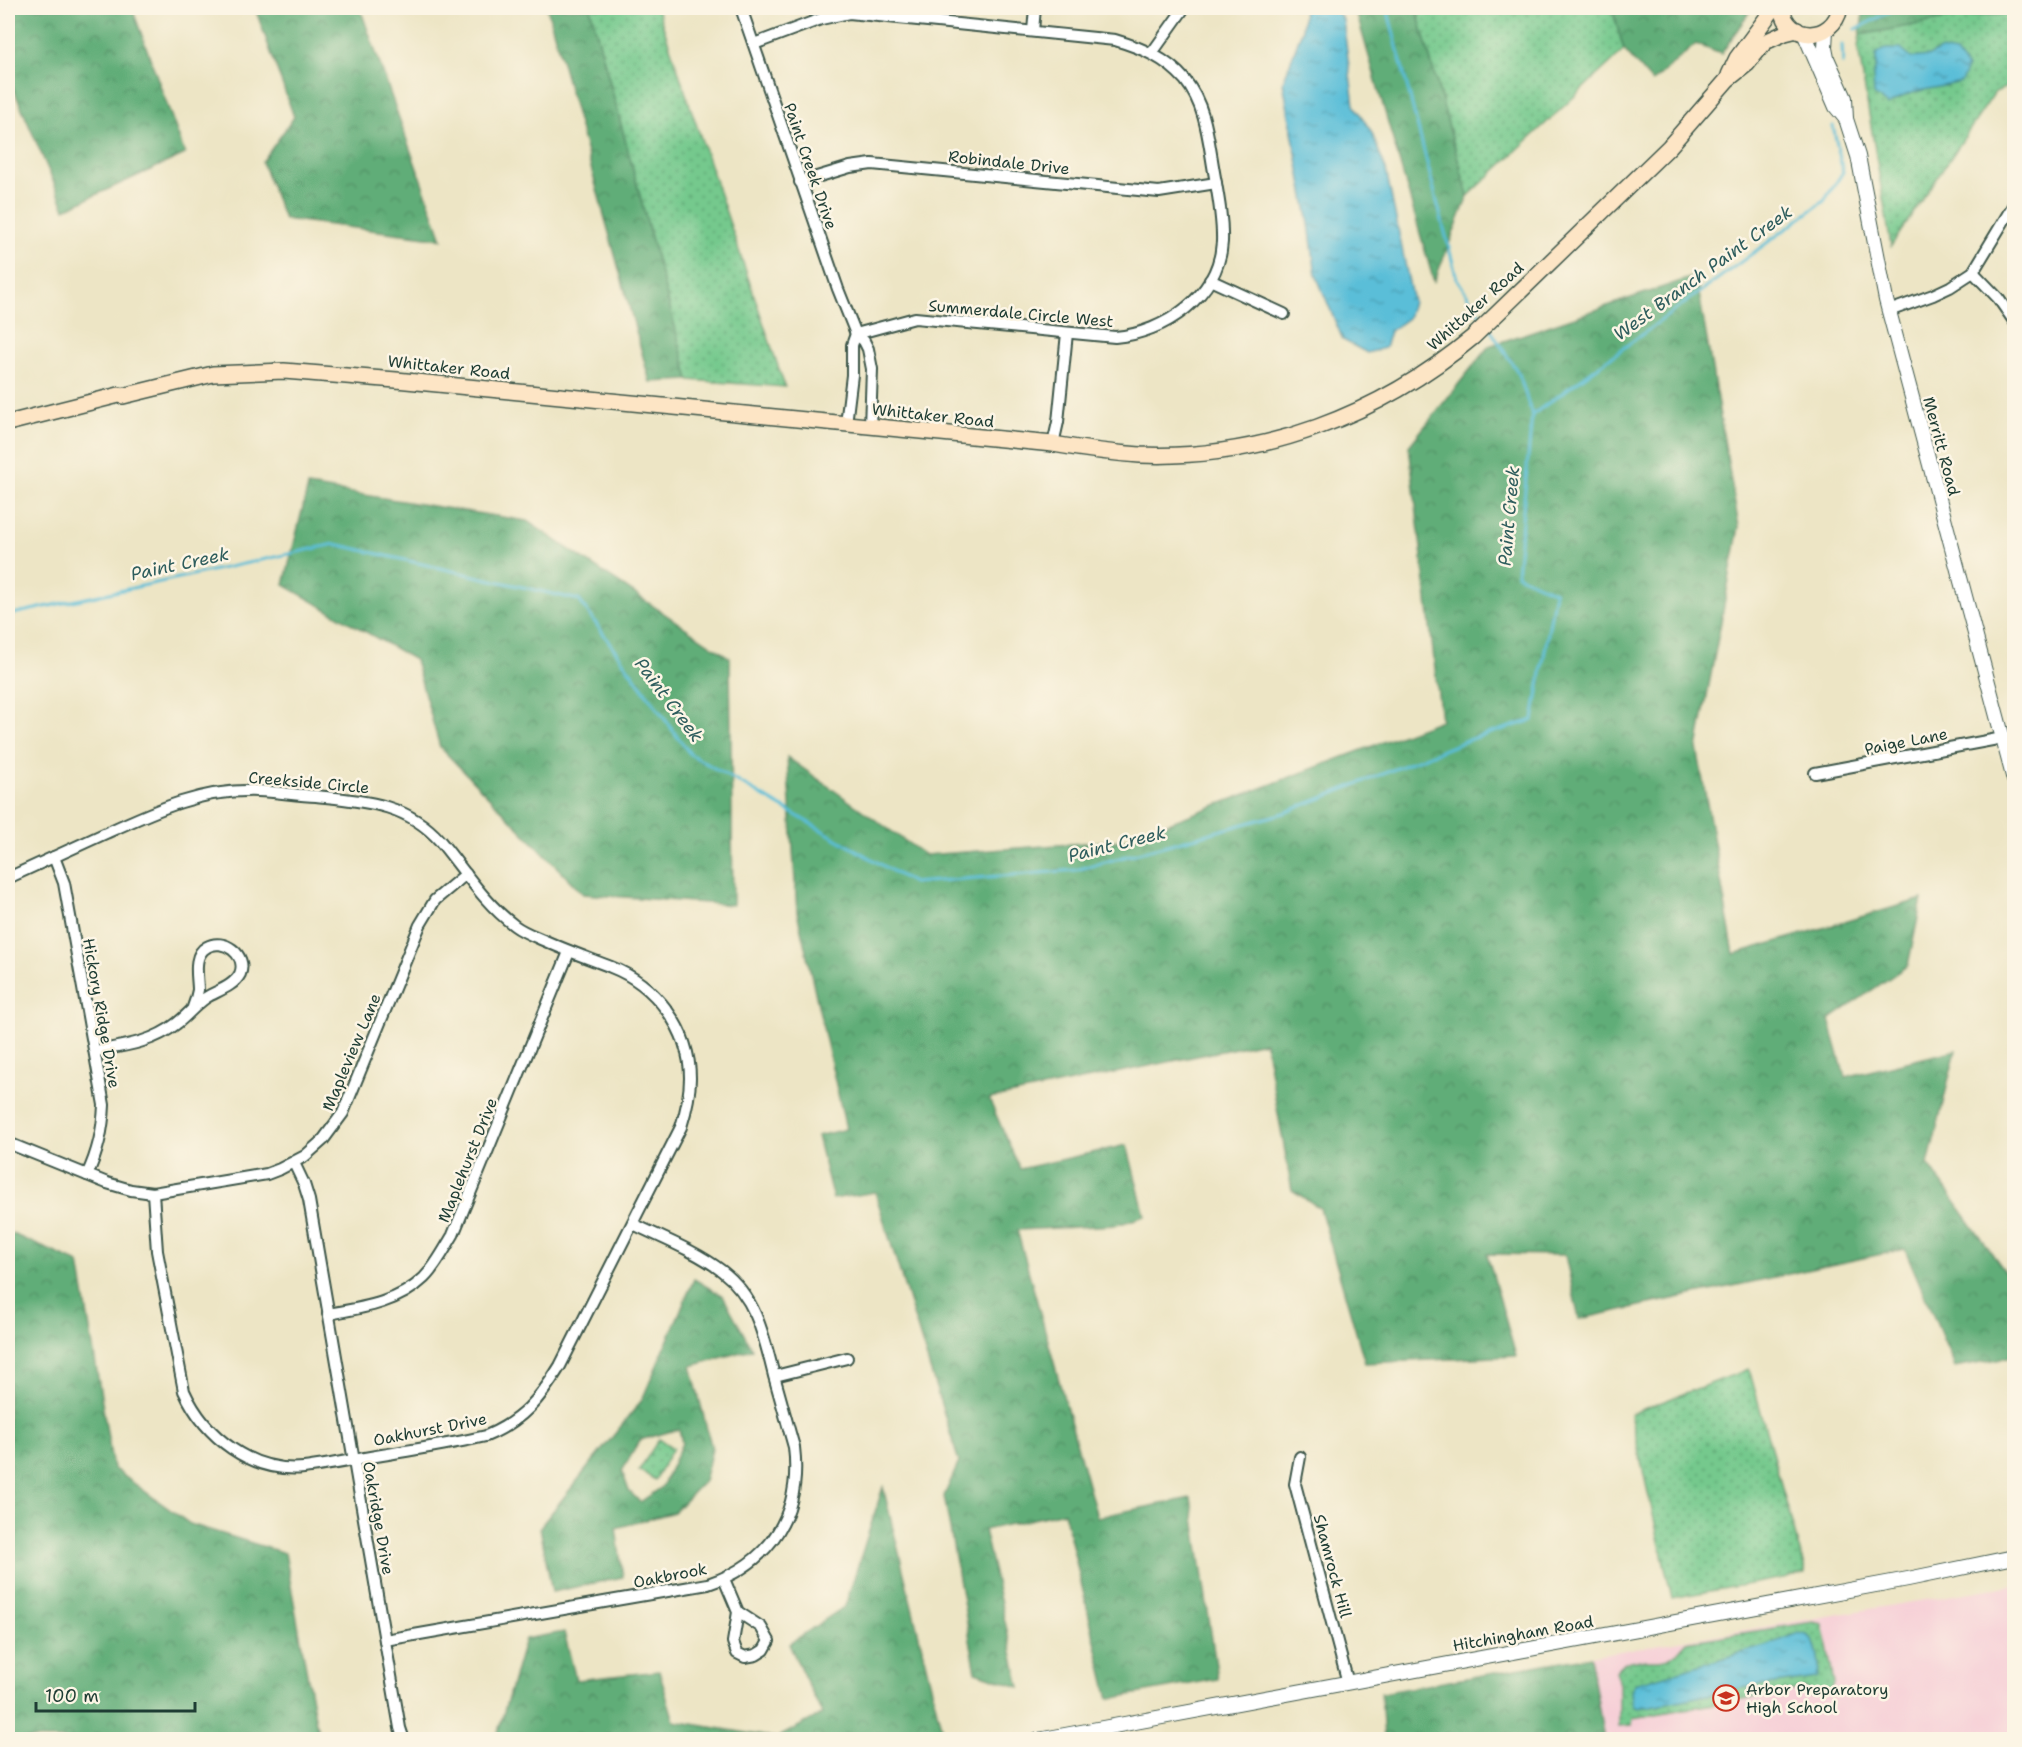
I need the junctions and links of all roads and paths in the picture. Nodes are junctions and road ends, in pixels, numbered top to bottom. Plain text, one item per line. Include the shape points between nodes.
1 (741, 8) edge
2 (1035, 8) edge
3 (1185, 8) edge
4 (1774, 8) edge
5 (1782, 8) edge
6 (1840, 8) edge
7 (887, 12) edge
8 (1826, 30) junction
9 (1033, 31) junction
10 (1801, 32) junction
11 (754, 44) junction
12 (1152, 53) junction
13 (1727, 80) junction
14 (1846, 119) junction
15 (800, 182) junction
16 (1216, 183) junction
17 (2014, 204) edge
18 (1973, 272) junction
19 (1210, 280) junction
20 (1889, 311) junction
21 (1284, 314) dead end
22 (2014, 321) edge
23 (1067, 333) junction
24 (856, 334) junction
25 (8, 423) edge
26 (846, 424) junction
27 (870, 427) junction
28 (1053, 444) junction
29 (2003, 738) junction
30 (1815, 773) dead end
31 (2014, 780) edge
32 (54, 857) junction
33 (466, 874) junction
34 (8, 878) edge
35 (569, 952) junction
36 (193, 1007) junction
37 (94, 1051) junction
38 (8, 1143) edge
39 (294, 1163) junction
40 (87, 1174) junction
41 (153, 1193) junction
42 (633, 1224) junction
43 (328, 1314) junction
44 (847, 1358) dead end
45 (775, 1376) junction
46 (1300, 1457) dead end
47 (353, 1460) junction
48 (2014, 1557) edge
49 (724, 1579) junction
50 (738, 1612) dead end
51 (385, 1640) junction
52 (1348, 1683) junction
53 (1100, 1734) edge
54 (404, 1740) edge
55 (1038, 1740) edge

1 - 11 street, Paint Creek Drive
2 - 9 street
3 - 12 street
4 - 13 main road, Whittaker Road via 1737,58
5 - 10 main road via 1785,19
6 - 8 main road via 1838,17
7 - 9 street, Summerdale Circle West
7 - 11 street, Summerdale Circle West via 836,15
8 - 10 main road, Whittaker Road
8 - 14 street, Merritt Road via 1827,58 1845,98
9 - 12 street, Summerdale Circle West via 1115,40
10 - 13 main road, Whittaker Road via 1765,42
10 - 14 street, Merritt Road
11 - 15 street, Paint Creek Drive
12 - 16 street, Summerdale Circle West via 1177,72 1195,96 1205,121
13 - 28 main road, Whittaker Road via 1669,147 1473,337 1444,361 1379,401 1286,437 1216,451 1140,455
14 - 20 street, Merritt Road via 1858,156
15 - 16 street, Robindale Drive via 872,164 1159,192
15 - 24 street, Paint Creek Drive
16 - 19 street, Summerdale Circle West via 1222,245
17 - 18 street
18 - 20 street via 1933,295
18 - 22 street
19 - 21 street
19 - 23 street, Summerdale Circle West via 1189,306 1154,329 1115,337
20 - 29 street, Merritt Road
23 - 24 street, Summerdale Circle West via 915,318
23 - 28 street
24 - 26 street, Paint Creek Drive
24 - 27 street, Paint Creek Drive via 864,341 870,357
25 - 26 main road, Whittaker Road via 213,374 284,371
26 - 27 main road, Whittaker Road
27 - 28 main road, Whittaker Road
29 - 30 street, Paige Lane
29 - 31 street, Merritt Road
32 - 33 street, Creekside Circle via 173,804 222,793 257,791 385,805 410,817 438,839
32 - 34 street, Creekside Circle
32 - 37 street, Hickory Ridge Drive via 64,883
33 - 35 street, Creekside Circle via 517,928
33 - 39 street, Mapleview Lane via 435,900 420,925 343,1113 323,1140
35 - 42 street, Oakhurst Drive via 612,967 652,992 670,1015 689,1060 690,1079 681,1127
35 - 43 street, Maplehurst Drive via 453,1235 438,1261 423,1279 388,1301
36 - 36 street via 240,974 241,962 230,947 212,945 202,952 197,963 198,992
36 - 37 street via 159,1036
37 - 40 street, Hickory Ridge Drive via 104,1127
38 - 40 street, Mapleview Lane
39 - 41 street, Mapleview Lane via 267,1174
39 - 43 street, Oakridge Drive via 309,1200
40 - 41 street, Mapleview Lane via 130,1190
41 - 47 street, Oakhurst Drive via 157,1251 179,1371 188,1399 203,1423 234,1451 270,1465 303,1468
42 - 45 street, Oakbrook via 715,1266 737,1284 756,1312
42 - 47 street, Oakhurst Drive via 560,1366 529,1408 486,1436
43 - 47 street, Oakridge Drive
44 - 45 street
45 - 49 street, Oakbrook via 794,1447 796,1478 791,1504 767,1547
46 - 52 street, Shamrock Hill via 1295,1484
47 - 51 street, Oakridge Drive
48 - 52 street, Hitchingham Road
49 - 50 street
49 - 51 street, Oakbrook via 692,1588
51 - 54 street, Oakridge Drive
52 - 53 street, Hitchingham Road
53 - 55 street, Hitchingham Road

